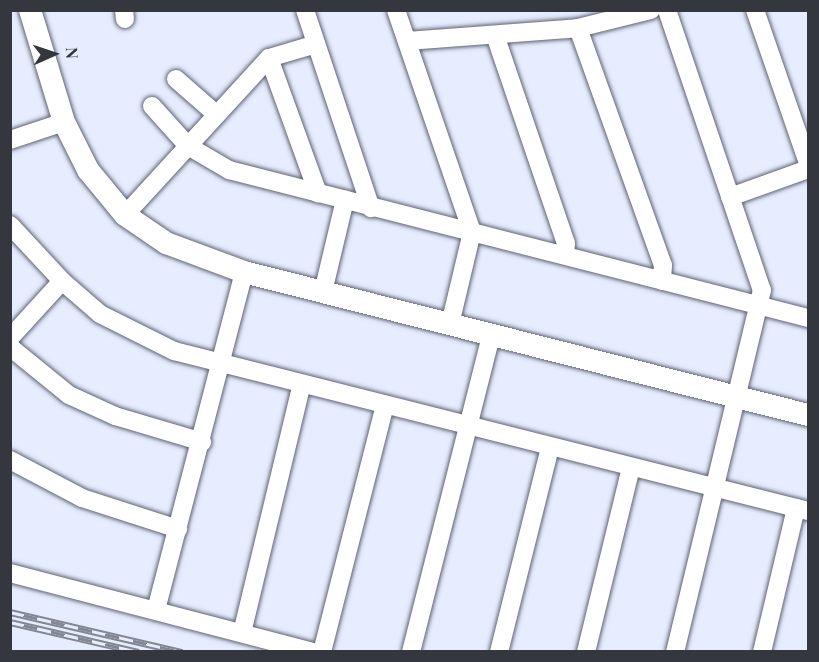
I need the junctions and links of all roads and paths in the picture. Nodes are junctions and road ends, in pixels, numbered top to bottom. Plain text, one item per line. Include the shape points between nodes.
1 (30, 10) edge
2 (305, 10) edge
3 (396, 10) edge
4 (651, 10) edge
5 (666, 10) edge
6 (755, 10) edge
7 (578, 28) junction
8 (495, 35) junction
9 (407, 41) junction
10 (316, 44) junction
11 (269, 58) junction
12 (176, 79) dead end
13 (152, 106) dead end
14 (216, 114) junction
15 (64, 122) junction
16 (10, 141) edge
17 (188, 146) junction
18 (808, 163) edge
19 (808, 169) edge
20 (318, 193) junction
21 (730, 197) junction
22 (345, 200) junction
23 (372, 208) junction
24 (125, 215) junction
25 (10, 225) edge
26 (472, 232) junction
27 (565, 254) junction
28 (244, 272) junction
29 (62, 281) junction
30 (662, 281) junction
31 (322, 292) junction
32 (760, 306) junction
33 (808, 318) edge
34 (450, 324) junction
35 (491, 335) junction
36 (10, 338) edge
37 (10, 346) edge
38 (222, 363) junction
39 (302, 384) junction
40 (737, 397) junction
41 (385, 405) junction
42 (808, 415) edge
43 (468, 425) junction
44 (202, 442) junction
45 (550, 447) junction
46 (10, 460) edge
47 (631, 466) junction
48 (716, 488) junction
49 (802, 509) edge
50 (178, 529) junction
51 (10, 563) edge
52 (10, 573) edge
53 (29, 577) junction
54 (156, 610) junction
55 (242, 633) junction
56 (313, 651) edge
57 (322, 651) edge
58 (411, 651) edge
59 (499, 651) edge
60 (586, 651) edge
61 (675, 651) edge
62 (762, 651) edge

1 - 15 street
2 - 10 street
3 - 9 street
4 - 7 street
5 - 21 street
6 - 18 street
7 - 8 street
7 - 30 street via 663,265
8 - 9 street
8 - 27 street via 566,243
9 - 26 street
10 - 11 street
10 - 23 street
11 - 14 street
11 - 20 street
12 - 14 street
13 - 17 street
14 - 17 street
15 - 16 street
15 - 24 street via 88,170
17 - 20 street via 229,170
17 - 24 street
19 - 21 street
20 - 22 street
21 - 32 street via 762,290
22 - 23 street
22 - 31 street
23 - 26 street
24 - 28 street via 181,250
25 - 29 street
26 - 27 street
26 - 34 street
27 - 30 street
28 - 31 street
28 - 38 street
29 - 36 street
29 - 38 street via 100,314 138,334 174,351
30 - 32 street
31 - 34 street
32 - 33 street
32 - 40 street
34 - 35 street
35 - 40 street
35 - 43 street
37 - 44 street via 69,395 115,416
38 - 39 street
38 - 44 street
39 - 41 street
39 - 55 street
40 - 42 street
40 - 48 street
41 - 43 street
41 - 57 street
43 - 45 street
43 - 58 street
44 - 50 street
45 - 47 street
45 - 59 street
46 - 50 street via 82,498
47 - 48 street
47 - 60 street
48 - 49 street
48 - 61 street
49 - 62 street
50 - 54 street
51 - 53 street
52 - 53 street
53 - 54 street
54 - 55 street
55 - 56 street

